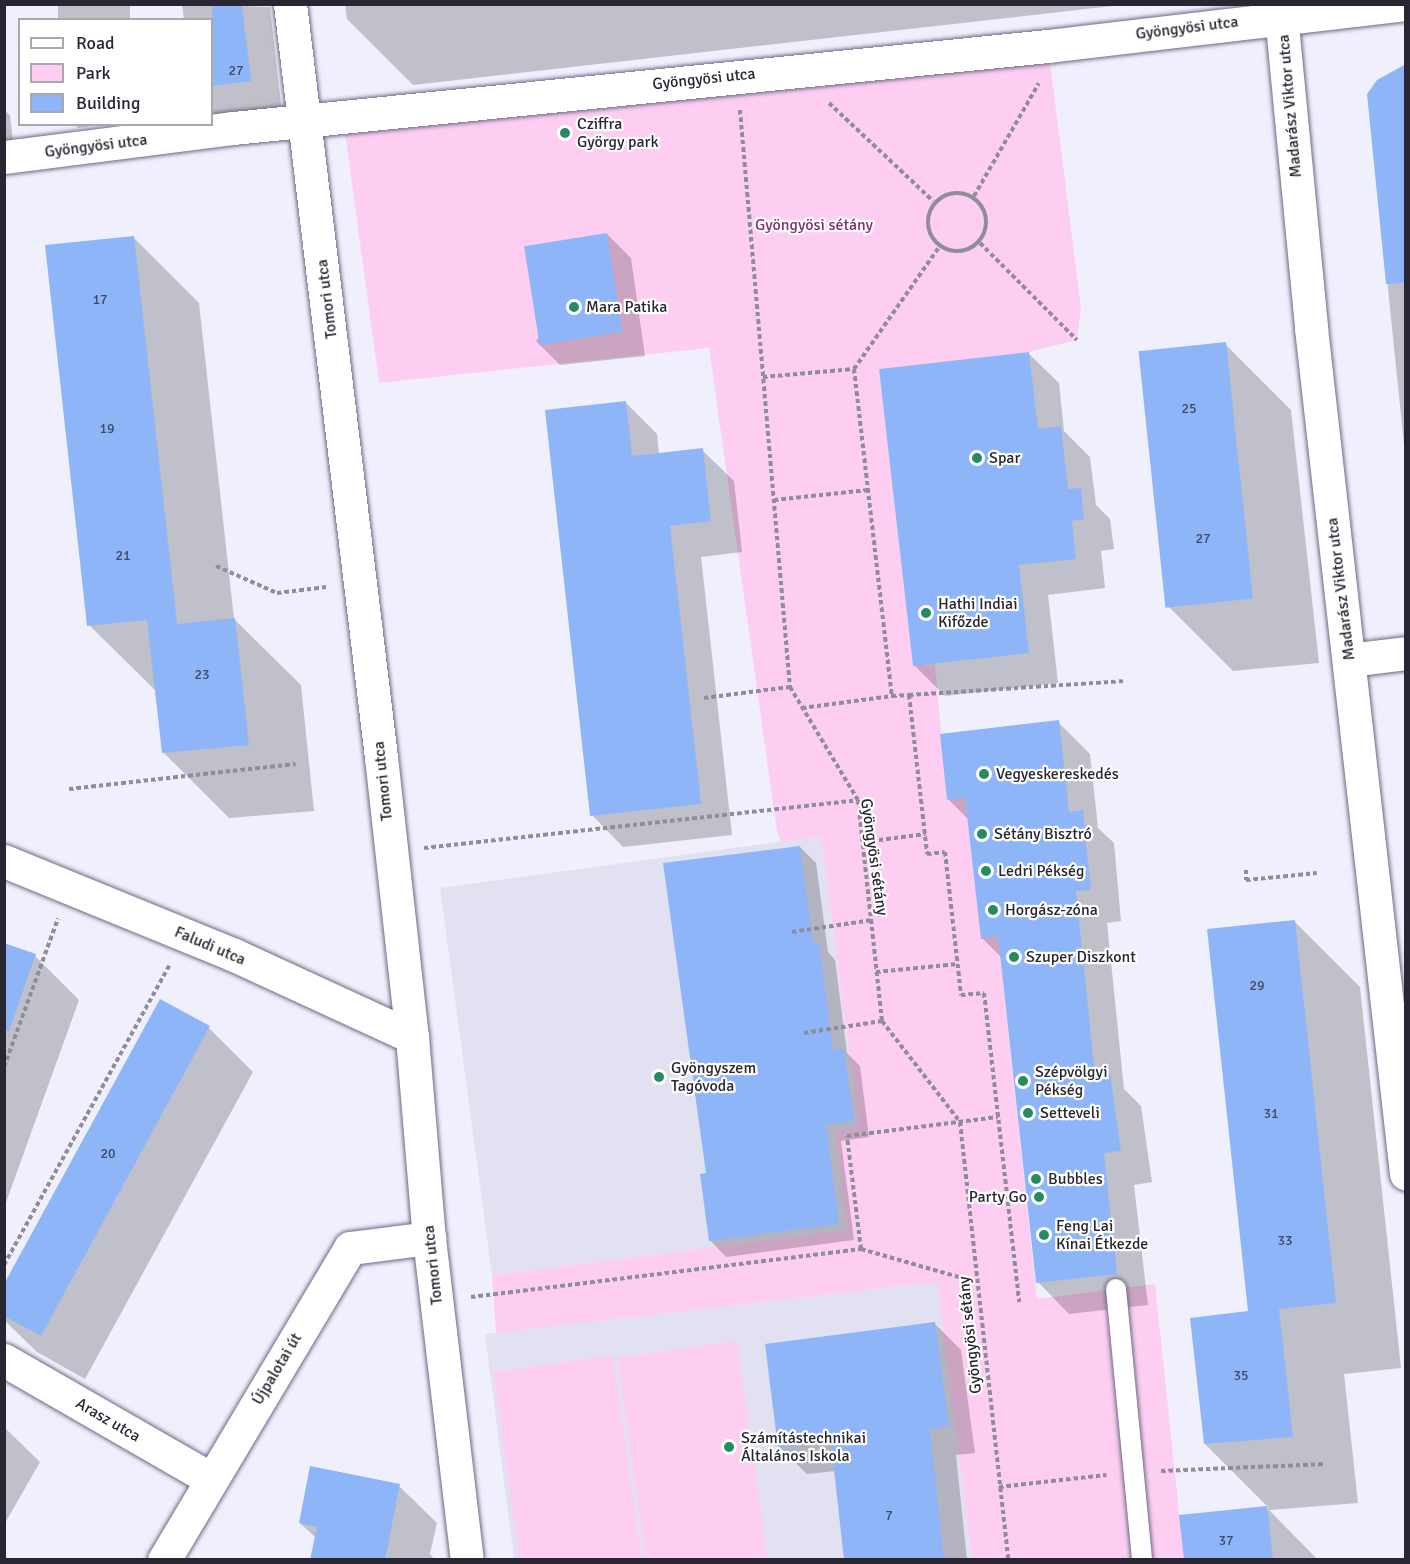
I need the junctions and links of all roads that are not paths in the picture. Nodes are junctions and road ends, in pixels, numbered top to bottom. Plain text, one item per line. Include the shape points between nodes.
1 (290, 4) edge
2 (1404, 4) edge
3 (1281, 11) edge
4 (303, 121) junction
5 (4, 157) edge
6 (1406, 653) edge
7 (1349, 660) junction
8 (4, 861) edge
9 (412, 1037) junction
10 (1406, 1174) edge
11 (429, 1238) junction
12 (1116, 1289) dead end
13 (4, 1360) edge
14 (211, 1479) junction
15 (164, 1560) edge
16 (467, 1560) edge
17 (1142, 1560) edge

1 - 4 street, Tomori utca
2 - 3 street, Gyöngyösi utca
3 - 4 street, Gyöngyösi utca via 1062,44
3 - 7 street, Madarász Viktor utca via 1311,328
4 - 5 street, Gyöngyösi utca
4 - 9 street, Tomori utca
6 - 7 street
7 - 10 street, Madarász Viktor utca
8 - 9 street, Faludi utca via 186,935
9 - 11 street, Tomori utca
11 - 14 street, Újpalotai út via 350,1248
11 - 16 street, Tomori utca
12 - 17 lane
13 - 14 street, Arasz utca
14 - 15 street, Újpalotai út

